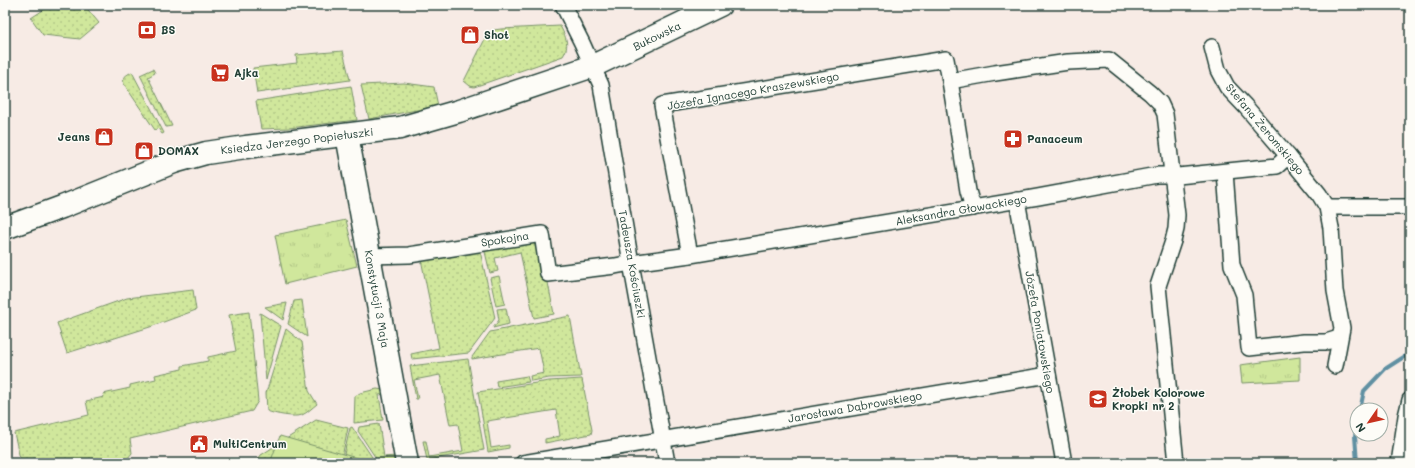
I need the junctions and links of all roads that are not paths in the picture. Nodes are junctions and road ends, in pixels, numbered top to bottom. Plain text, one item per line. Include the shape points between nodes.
1 (563, 5) edge
2 (720, 5) edge
3 (1212, 47) dead end
4 (593, 66) junction
5 (950, 81) junction
6 (348, 135) junction
7 (1288, 156) junction
8 (1225, 172) junction
9 (1172, 175) junction
10 (1017, 200) junction
11 (1327, 207) junction
12 (1410, 207) edge
13 (973, 208) junction
14 (5, 228) edge
15 (690, 255) junction
16 (370, 256) junction
17 (631, 263) junction
18 (1339, 338) junction
19 (1335, 366) dead end
20 (1048, 375) junction
21 (1410, 400) edge
22 (662, 439) junction
23 (407, 463) edge
24 (523, 463) edge
25 (667, 463) edge
26 (1064, 463) edge
27 (1176, 463) edge
28 (1399, 463) edge

1 - 4 street, Tadeusza Kościuszki
2 - 4 street, Bukowska
3 - 7 street, Stefana Żeromskiego via 1218,70 1227,87
4 - 6 street, Księdza Jerzego Popiełuszki via 426,121 400,128
4 - 17 street, Tadeusza Kościuszki via 601,85
5 - 9 street via 1068,62 1109,60 1160,103 1165,114
5 - 13 street, Józefa Ignacego Kraszewskiego
5 - 15 street, Józefa Ignacego Kraszewskiego via 946,59 662,105
6 - 14 street, Księdza Jerzego Popiełuszki via 246,146 183,159
6 - 16 street, Konstytucji 3 Maja
7 - 8 street, Aleksandra Głowackiego via 1277,166
7 - 11 street, Stefana Żeromskiego
8 - 9 street, Aleksandra Głowackiego
8 - 18 street via 1232,265 1244,295 1249,348 1326,342
9 - 10 street, Aleksandra Głowackiego via 1157,175
9 - 27 street via 1177,215 1176,229 1158,286
10 - 13 street, Aleksandra Głowackiego
10 - 20 street, Józefa Poniatowskiego
11 - 12 street
11 - 18 street, Stefana Żeromskiego via 1335,291 1342,328
13 - 15 street, Aleksandra Głowackiego
15 - 17 street, Aleksandra Głowackiego
16 - 17 street, Spokojna via 409,255 542,234 548,274
16 - 23 street, Konstytucji 3 Maja
17 - 22 street, Tadeusza Kościuszki
18 - 19 street, Stefana Żeromskiego
20 - 22 street, Jarosława Dąbrowskiego
20 - 26 street, Józefa Poniatowskiego
21 - 28 street
22 - 24 street, Jarosława Dąbrowskiego
22 - 25 street, Tadeusza Kościuszki

